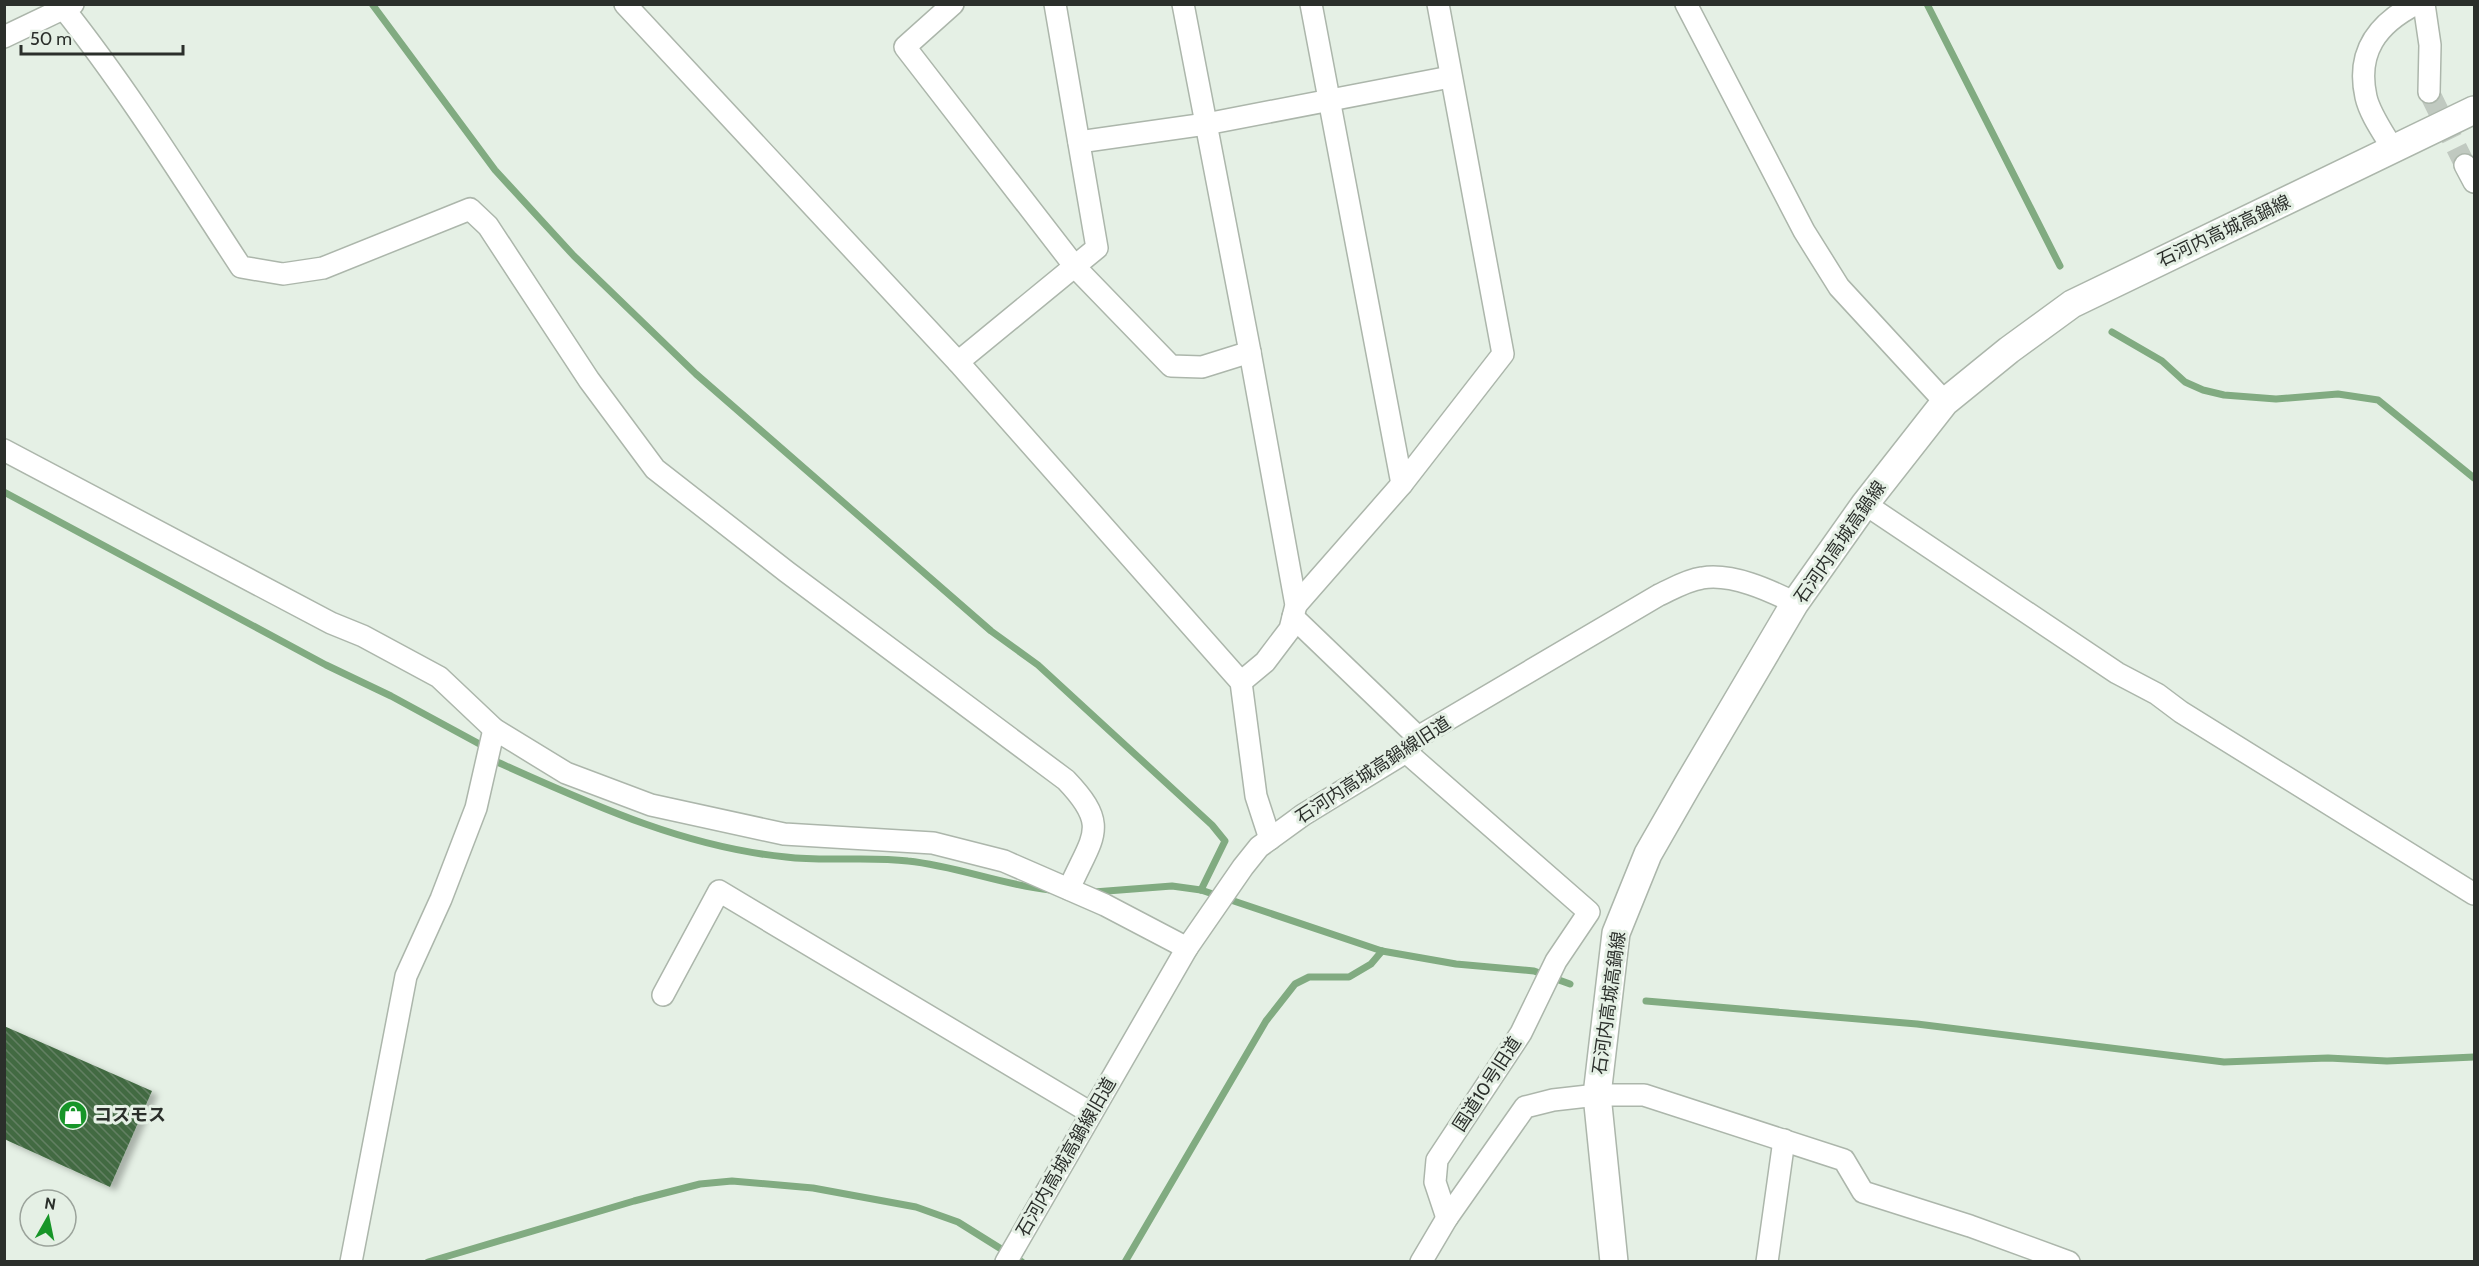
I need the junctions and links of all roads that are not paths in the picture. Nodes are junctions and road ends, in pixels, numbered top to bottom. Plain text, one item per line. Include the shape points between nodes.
1 (624, 4) edge
2 (953, 4) edge
3 (1055, 4) edge
4 (1183, 4) edge
5 (1311, 4) edge
6 (1438, 4) edge
7 (1686, 4) edge
8 (2416, 4) edge
9 (2424, 4) edge
10 (68, 7) edge
11 (4, 37) edge
12 (1450, 77) junction
13 (2429, 92) tunnel mouth
14 (1329, 100) junction
15 (2475, 110) edge
16 (1206, 124) junction
17 (1079, 142) junction
18 (2394, 151) junction
19 (1076, 268) junction
20 (1251, 352) junction
21 (958, 362) junction
22 (1945, 402) junction
23 (4, 450) edge
24 (1402, 484) junction
25 (1864, 504) junction
26 (1795, 603) junction
27 (1294, 611) junction
28 (1241, 682) junction
29 (494, 729) junction
30 (1412, 745) junction
31 (1270, 839) junction
32 (1069, 890) junction
33 (2475, 894) edge
34 (1186, 948) junction
35 (663, 995) dead end
36 (1597, 1095) junction
37 (1091, 1113) junction
38 (1784, 1140) junction
39 (1447, 1218) junction
40 (351, 1262) edge
41 (1006, 1262) edge
42 (1421, 1262) edge
43 (1614, 1262) edge
44 (1767, 1262) edge
45 (2069, 1262) edge

1 - 21 street
2 - 19 street via 905,47
3 - 17 street
4 - 16 street
5 - 14 street
6 - 12 street
7 - 22 street via 1793,210 1839,287
8 - 18 street via 2398,14 2370,41 2364,67 2366,98
9 - 13 street via 2430,45
10 - 11 street
10 - 32 street via 241,267 283,274 323,268 470,209 488,226 589,380 655,469 1066,780 1087,802 1095,830
12 - 14 street
12 - 24 street via 1503,354
14 - 16 street
14 - 24 street
15 - 18 main road, 石河内高城高鍋線
16 - 17 street
16 - 20 street
17 - 19 street via 1098,248
18 - 22 main road, 石河内高城高鍋線 via 2072,304
19 - 20 street via 1171,366 1202,367
19 - 21 street
20 - 27 street
21 - 28 street
22 - 25 main road, 石河内高城高鍋線
23 - 29 street via 439,677
24 - 27 street
25 - 26 main road, 石河内高城高鍋線
25 - 33 street via 2117,673 2157,694
26 - 30 street, 石河内高城高鍋線旧道 via 1757,584 1703,577 1681,585
26 - 36 main road, 石河内高城高鍋線 via 1648,854 1616,933
27 - 28 street via 1290,629 1265,662
27 - 30 street
28 - 31 street via 1256,795
29 - 32 street via 566,773 651,805 784,834 933,843 1004,861
29 - 40 street via 476,808 406,976
30 - 31 street, 石河内高城高鍋線旧道
30 - 39 street, 国道10号旧道 via 1590,912 1556,961 1521,1033 1437,1160 1435,1182
31 - 34 street, 石河内高城高鍋線旧道 via 1243,867
32 - 34 street
34 - 37 street, 石河内高城高鍋線旧道
35 - 37 street via 718,891
36 - 38 street via 1644,1095
36 - 39 street via 1525,1107
36 - 43 main road, 石河内高城高鍋線
37 - 41 street, 石河内高城高鍋線旧道
38 - 44 street
38 - 45 street via 1844,1160 1863,1192
39 - 42 street

